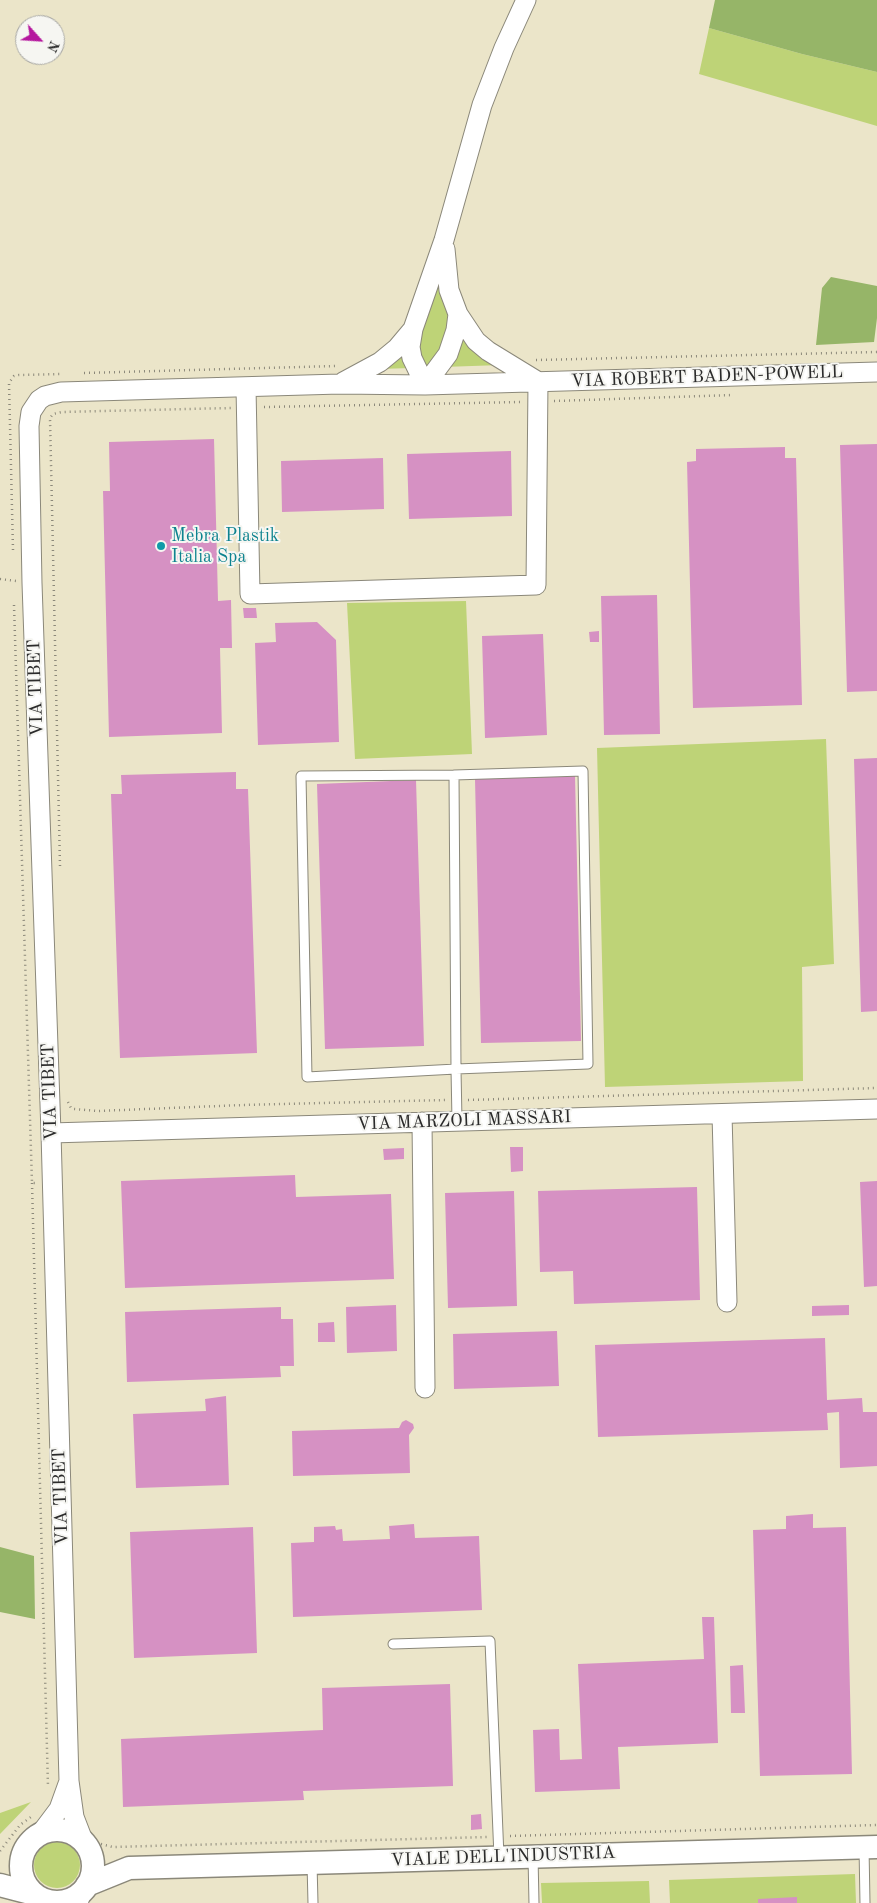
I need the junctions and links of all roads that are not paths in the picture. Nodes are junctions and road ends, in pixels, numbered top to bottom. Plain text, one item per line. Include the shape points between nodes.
1 (526, 0) edge
2 (444, 240) junction
3 (458, 314) junction
4 (413, 329) junction
5 (877, 372) edge
6 (538, 382) junction
7 (340, 384) junction
8 (425, 385) junction
9 (246, 387) junction
10 (35, 406) joint
11 (454, 775) junction
12 (456, 1069) junction
13 (877, 1109) edge
14 (722, 1114) junction
15 (457, 1121) junction
16 (422, 1122) junction
17 (51, 1133) junction
18 (726, 1302) dead end
19 (425, 1388) dead end
20 (392, 1644) dead end
21 (69, 1780) junction
22 (39, 1824) junction
23 (90, 1844) junction
24 (499, 1847) junction
25 (871, 1847) edge
26 (24, 1850) junction
27 (533, 1856) junction
28 (312, 1863) junction
29 (129, 1868) junction
30 (0, 1870) edge
31 (0, 1885) edge
32 (82, 1893) edge
33 (40, 1898) edge
34 (313, 1903) edge
35 (534, 1903) edge
36 (865, 1903) edge

1 - 2 street via 482,104
2 - 3 street via 449,290
2 - 4 street
3 - 6 street via 476,341
3 - 8 street via 448,354
4 - 7 street via 380,362
4 - 8 street via 412,358
5 - 6 street, VIA ROBERT BADEN-POWELL
6 - 8 street, VIA ROBERT BADEN-POWELL
6 - 9 street via 536,585 250,594
7 - 8 street, VIA ROBERT BADEN-POWELL
7 - 9 street, VIA ROBERT BADEN-POWELL
9 - 10 street, VIA ROBERT BADEN-POWELL via 61,392 45,396
10 - 17 street, VIA TIBET via 29,426 30,475
11 - 12 lane
11 - 12 lane via 583,771 588,1064
11 - 12 lane via 301,776 306,1077
12 - 15 lane
13 - 14 street, VIA MARZOLI MASSARI
14 - 15 street, VIA MARZOLI MASSARI
14 - 18 street
15 - 16 street, VIA MARZOLI MASSARI
16 - 17 street, VIA MARZOLI MASSARI
16 - 19 street
17 - 21 street, VIA TIBET
20 - 24 lane via 490,1641
21 - 22 street, VIA TIBET via 59,1809
21 - 23 street, VIA TIBET via 74,1817
22 - 23 street via 52,1830 64,1830
22 - 26 street
23 - 29 street, VIALE DELL'INDUSTRIA
23 - 32 street via 91,1878
24 - 27 street, VIALE DELL'INDUSTRIA
24 - 28 street, VIALE DELL'INDUSTRIA
25 - 27 street, VIALE DELL'INDUSTRIA
25 - 36 lane
26 - 30 street
26 - 33 street via 21,1872 25,1883
27 - 35 lane
28 - 29 street, VIALE DELL'INDUSTRIA
28 - 34 lane
29 - 32 street, VIALE DELL'INDUSTRIA
31 - 33 street
32 - 33 street via 64,1901

